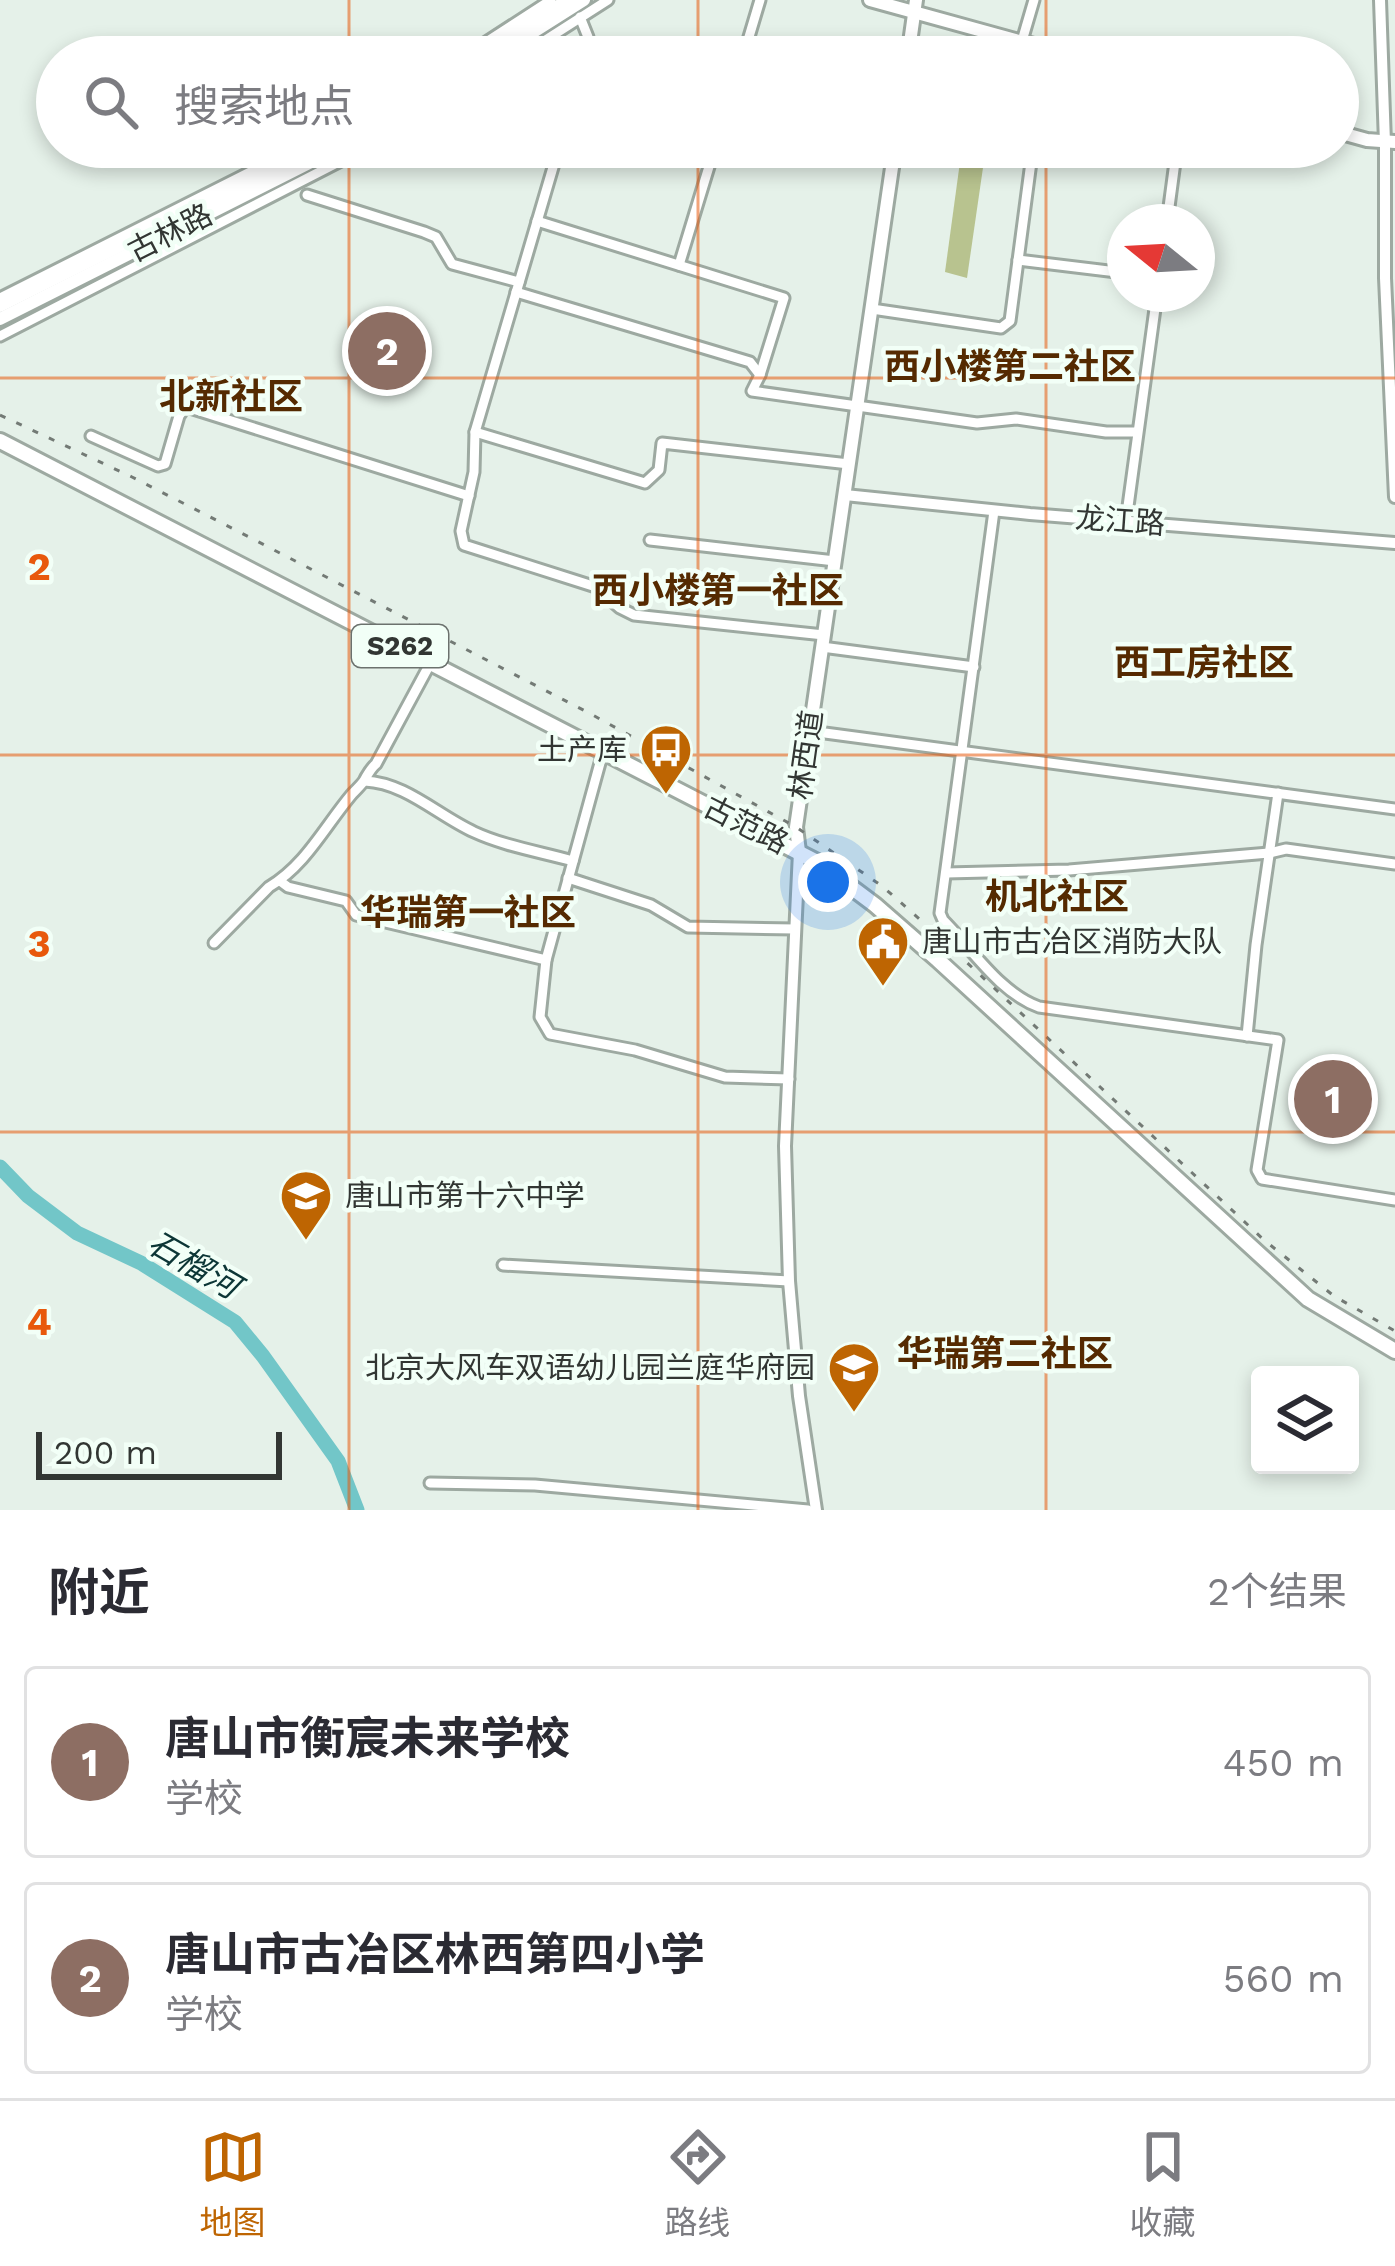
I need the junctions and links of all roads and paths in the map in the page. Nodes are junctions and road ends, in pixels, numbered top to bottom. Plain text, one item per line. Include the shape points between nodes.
1 (551, 0) edge
2 (568, 0) edge
3 (584, 0) edge
4 (608, 0) edge
5 (760, 0) edge
6 (870, 0) edge
7 (1034, 0) edge
8 (1380, 0) edge
9 (915, 6) edge
10 (580, 17) junction
11 (495, 36) edge
12 (509, 36) edge
13 (527, 36) edge
14 (551, 36) edge
15 (588, 36) edge
16 (749, 36) edge
17 (911, 36) edge
18 (1007, 36) edge
19 (1023, 36) edge
20 (1359, 136) edge
21 (1390, 143) edge
22 (259, 168) edge
23 (274, 168) edge
24 (299, 168) edge
25 (327, 168) edge
26 (553, 168) edge
27 (709, 168) edge
28 (892, 168) edge
29 (1030, 168) edge
30 (1175, 168) edge
31 (307, 195) dead end
32 (1170, 204) edge
33 (537, 221) junction
34 (1018, 260) junction
35 (679, 265) junction
36 (1107, 271) edge
37 (518, 287) junction
38 (0, 302) edge
39 (872, 309) junction
40 (1155, 312) edge
41 (0, 319) edge
42 (0, 336) edge
43 (760, 375) junction
44 (858, 407) junction
45 (1138, 432) junction
46 (475, 433) junction
47 (91, 436) dead end
48 (0, 441) edge
49 (849, 464) junction
50 (845, 495) junction
51 (469, 496) junction
52 (1395, 497) edge
53 (994, 511) junction
54 (1126, 521) junction
55 (650, 541) dead end
56 (1395, 543) edge
57 (835, 561) junction
58 (823, 641) junction
59 (431, 662) junction
60 (974, 667) junction
61 (810, 731) junction
62 (962, 751) junction
63 (603, 752) junction
64 (376, 764) junction
65 (365, 781) junction
66 (384, 782) junction
67 (1278, 793) junction
68 (1395, 808) edge
69 (799, 851) junction
70 (1269, 854) junction
71 (573, 861) junction
72 (1395, 864) edge
73 (946, 873) junction
74 (568, 878) junction
75 (280, 881) junction
76 (795, 929) junction
77 (214, 943) dead end
78 (546, 960) junction
79 (1247, 1036) junction
80 (788, 1079) junction
81 (1395, 1200) edge
82 (503, 1265) dead end
83 (789, 1281) junction
84 (1395, 1351) edge
85 (430, 1484) dead end
86 (812, 1510) edge

1 - 11 street
2 - 12 main road
3 - 13 main road
4 - 10 street
5 - 16 street
6 - 9 main road
7 - 19 street
8 - 21 street
9 - 17 main road
9 - 18 main road
10 - 14 street
10 - 15 street
20 - 21 main road
21 - 52 street via 1385,278
22 - 38 street
23 - 38 main road, 古林路
24 - 41 main road, 古林路
25 - 42 street
26 - 33 street
27 - 35 street
28 - 39 main road, 林西道
29 - 34 street
30 - 32 street
31 - 37 street via 436,237 452,264
33 - 35 street
33 - 37 street
34 - 36 street
34 - 39 street via 1010,321 1001,328
35 - 43 street via 784,298
37 - 43 street via 750,362
37 - 46 street
39 - 44 main road, 林西道
40 - 45 street
43 - 44 street via 752,391
44 - 45 street
44 - 49 main road, 林西道
45 - 54 street
46 - 49 street via 645,483 659,470 662,443
46 - 51 street
47 - 51 street via 158,466 190,408
48 - 59 main road, 古范路 / S262
49 - 50 main road, 林西道
50 - 53 street, 龙江路
50 - 57 main road, 林西道
51 - 58 street via 464,544 596,587 634,615
53 - 54 street, 龙江路
53 - 60 street
54 - 56 street, 龙江路
55 - 57 street
57 - 58 main road, 林西道
58 - 60 street
58 - 61 main road, 林西道
59 - 63 main road, 古范路 / S262
59 - 64 street
60 - 62 street
61 - 62 street
61 - 69 main road, 林西道
62 - 67 street
62 - 73 street
63 - 69 main road, 古范路 / S262
63 - 71 street
64 - 65 street
64 - 66 street
65 - 66 street
65 - 75 street
66 - 71 street via 480,835
67 - 68 street
67 - 70 street
69 - 76 street, 林西道
69 - 84 main road, 古范路 / S262 via 922,946 1308,1299
70 - 72 street via 1286,849
70 - 73 street
70 - 79 street
71 - 74 street
73 - 79 street via 943,920 1028,1003
74 - 76 street via 651,905 688,927
74 - 78 street
75 - 77 street
75 - 78 street via 346,901 356,916
76 - 80 street, 林西道
78 - 80 street via 540,1017 550,1034 725,1077
79 - 81 street via 1278,1040 1262,1179
80 - 83 street, 林西道
82 - 83 street
83 - 86 street, 林西道
85 - 86 street via 536,1485

